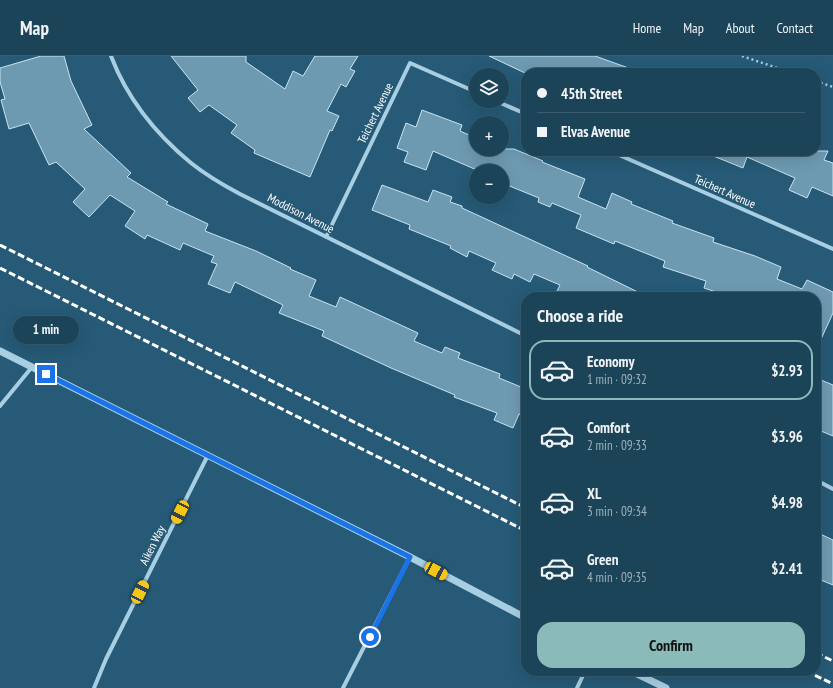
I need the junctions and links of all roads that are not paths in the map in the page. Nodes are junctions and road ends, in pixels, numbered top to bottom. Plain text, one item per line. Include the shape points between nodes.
1 (111, 56) edge
2 (469, 89) edge
3 (509, 107) edge
4 (521, 112) edge
5 (621, 156) edge
6 (326, 237) junction
7 (833, 249) edge
8 (521, 334) edge
9 (0, 351) edge
10 (32, 367) junction
11 (0, 406) edge
12 (208, 456) junction
13 (821, 483) edge
14 (833, 489) edge
15 (410, 557) junction
16 (521, 615) edge
17 (583, 676) edge
18 (641, 676) edge
19 (94, 688) edge
20 (344, 688) edge
21 (577, 688) edge
22 (666, 688) edge

1 - 6 street, Moddison Avenue via 142,112 160,134 191,163 240,194
2 - 6 street, Teichert Avenue via 410,63
3 - 4 street
5 - 7 street, Teichert Avenue
6 - 8 street, Moddison Avenue
9 - 10 street
10 - 11 street
10 - 12 street
12 - 15 street
12 - 19 street, Aiken Way via 106,659
13 - 14 street
15 - 16 street
15 - 20 street
17 - 21 street
18 - 22 street

